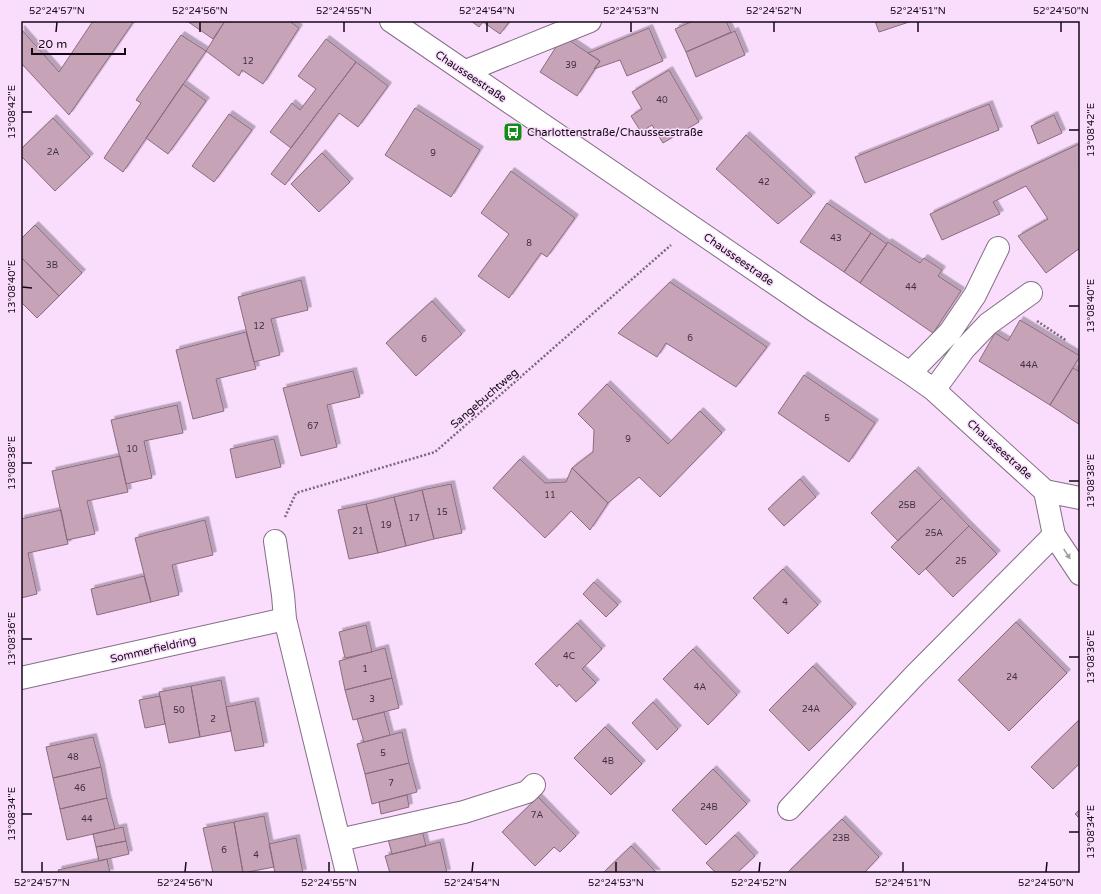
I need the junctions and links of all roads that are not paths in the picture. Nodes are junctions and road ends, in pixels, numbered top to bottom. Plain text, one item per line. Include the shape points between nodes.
1 (391, 21) edge
2 (590, 21) edge
3 (466, 71) junction
4 (998, 248) dead end
5 (1023, 299) road end
6 (910, 373) junction
7 (934, 390) junction
8 (1045, 491) junction
9 (1080, 498) edge
10 (1054, 535) junction
11 (275, 541) road end
12 (1080, 574) edge
13 (285, 619) junction
14 (21, 678) edge
15 (534, 785) dead end
16 (789, 809) dead end
17 (339, 840) junction
18 (347, 873) edge

1 - 3 street, Chausseestraße
2 - 3 street
3 - 6 street, Chausseestraße via 815,311
4 - 6 street via 975,295 950,332
5 - 7 street via 988,324 964,349
6 - 7 street, Chausseestraße
7 - 8 street, Chausseestraße
8 - 9 street
8 - 10 street
10 -> 12 street
10 - 16 street via 914,676
11 - 13 street
13 - 14 street, Sommerfieldring
13 - 17 street
15 - 17 street via 527,792 464,812
17 - 18 street

